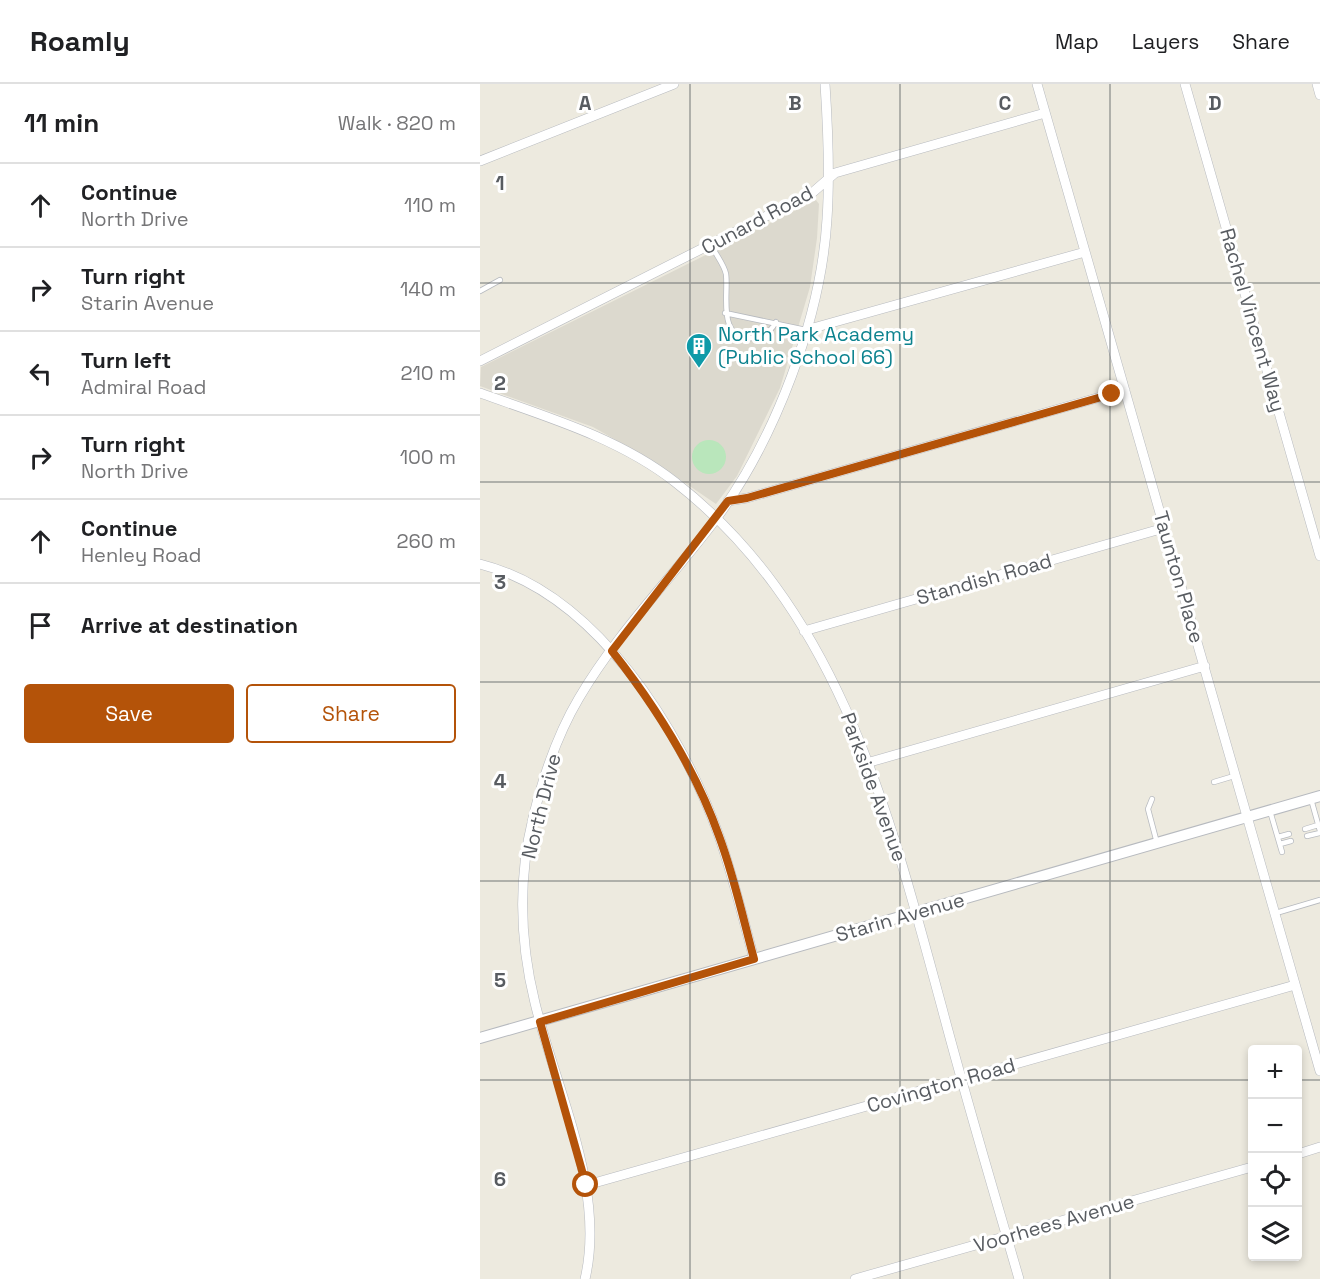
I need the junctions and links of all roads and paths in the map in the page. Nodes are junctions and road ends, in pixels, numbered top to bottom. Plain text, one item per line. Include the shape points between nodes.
1 (674, 84) edge
2 (825, 84) edge
3 (1037, 84) edge
4 (1185, 84) edge
5 (1317, 84) edge
6 (1320, 95) edge
7 (1045, 113) junction
8 (480, 161) edge
9 (828, 178) junction
10 (711, 244) junction
11 (1085, 252) junction
12 (500, 280) dead end
13 (480, 291) edge
14 (725, 313) junction
15 (776, 322) junction
16 (806, 330) junction
17 (480, 361) edge
18 (1125, 390) junction
19 (480, 393) edge
20 (728, 501) junction
21 (715, 519) junction
22 (1164, 528) junction
23 (1320, 556) edge
24 (480, 564) edge
25 (804, 631) junction
26 (612, 651) junction
27 (1205, 666) junction
28 (870, 762) junction
29 (1237, 775) junction
30 (1214, 782) dead end
31 (1316, 798) edge
32 (1152, 800) dead end
33 (1270, 811) junction
34 (1249, 817) junction
35 (1318, 825) junction
36 (1305, 829) dead end
37 (1320, 832) edge
38 (1289, 834) dead end
39 (1307, 836) dead end
40 (1278, 837) junction
41 (1291, 841) dead end
42 (1157, 844) junction
43 (1280, 844) junction
44 (1282, 852) dead end
45 (1320, 900) edge
46 (916, 912) junction
47 (1276, 914) junction
48 (754, 959) junction
49 (1295, 985) junction
50 (540, 1022) junction
51 (480, 1038) edge
52 (1320, 1071) edge
53 (962, 1079) junction
54 (1320, 1147) edge
55 (1301, 1153) edge
56 (1248, 1168) edge
57 (586, 1185) junction
58 (1007, 1237) junction
59 (585, 1279) edge
60 (855, 1279) edge
61 (1019, 1279) edge

1 - 8 street
2 - 9 street
3 - 7 street, Taunton Place
4 - 23 street, Rachel Vincent Way
5 - 6 street
7 - 9 street, Cunard Road
7 - 11 street, Taunton Place
9 - 10 street, Cunard Road via 812,193
9 - 16 street via 822,256
10 - 14 lane via 726,272
10 - 17 street, Cunard Road
11 - 16 street
11 - 18 street, Taunton Place
12 - 13 lane
14 - 15 lane
14 - 15 lane via 733,330 748,338 767,333
15 - 16 lane
16 - 20 street via 772,420
18 - 20 street
18 - 22 street, Taunton Place
19 - 21 street, Parkside Avenue via 570,424 650,465
20 - 21 street, North Drive
21 - 25 street, Parkside Avenue via 751,556
21 - 26 street, North Drive
22 - 25 street, Standish Road
22 - 27 street, Taunton Place
24 - 26 street via 554,599
25 - 28 street, Parkside Avenue via 841,697
26 - 48 street via 661,719 697,784 720,837
26 - 50 street, North Drive via 563,727 530,833 522,916
27 - 28 street
27 - 29 street, Taunton Place
28 - 46 street, Parkside Avenue
29 - 30 lane
29 - 34 street, Taunton Place
31 - 33 street, Starin Avenue
31 - 35 lane
32 - 42 lane via 1148,809
33 - 34 street, Starin Avenue
33 - 40 lane
34 - 42 street, Starin Avenue
34 - 47 street, Taunton Place
35 - 36 lane
35 - 37 lane
37 - 39 lane
38 - 40 lane
40 - 43 lane
41 - 43 lane
42 - 46 street, Starin Avenue
43 - 44 lane
45 - 47 lane
46 - 48 street, Starin Avenue
46 - 53 street, Parkside Avenue
47 - 49 street, Taunton Place
48 - 50 street, Starin Avenue
49 - 52 street, Taunton Place
49 - 53 street, Covington Road
50 - 51 street, Starin Avenue
50 - 57 street, North Drive
53 - 57 street, Covington Road
53 - 58 street, Parkside Avenue
54 - 55 street
56 - 58 street, Voorhees Avenue
57 - 59 street, North Drive via 592,1229
58 - 60 street, Voorhees Avenue
58 - 61 street, Parkside Avenue

